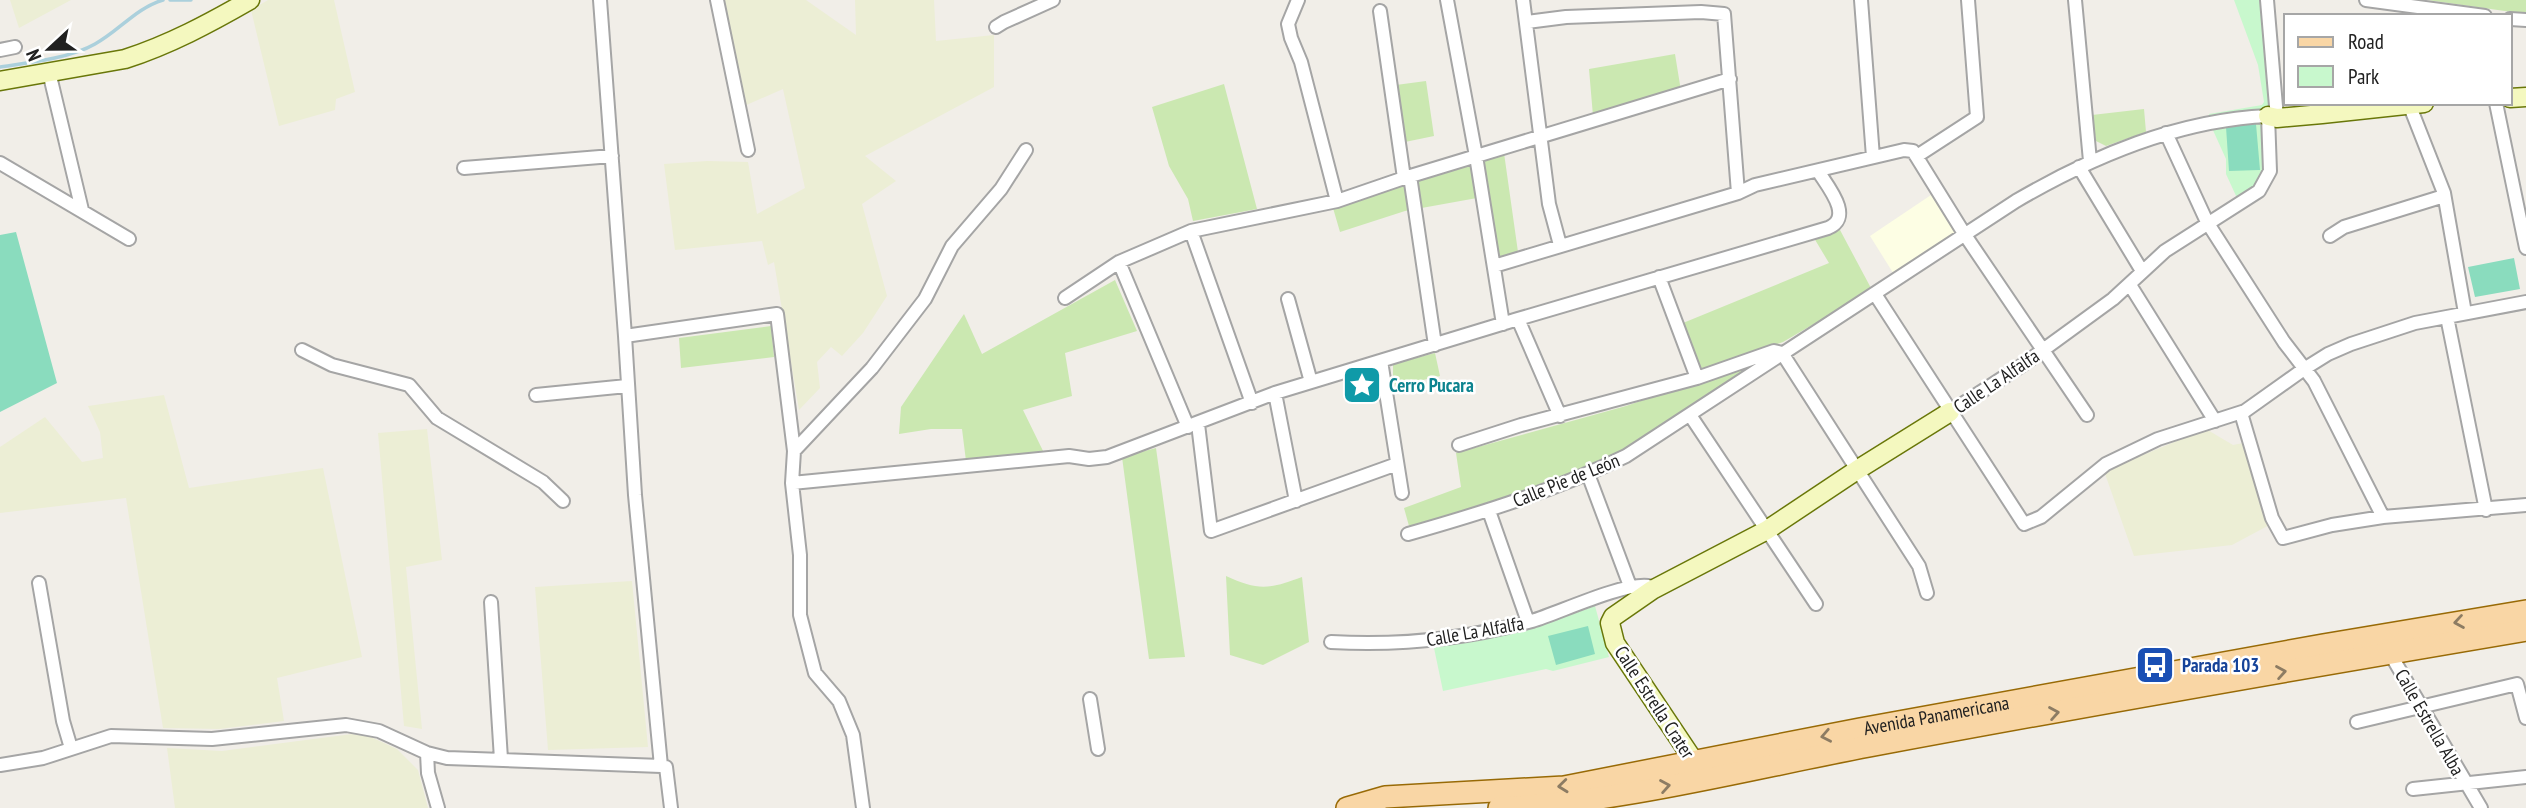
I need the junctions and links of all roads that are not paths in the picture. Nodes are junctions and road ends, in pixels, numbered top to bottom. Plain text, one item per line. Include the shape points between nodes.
1 (250, 0) edge
2 (600, 0) edge
3 (718, 0) edge
4 (1054, 0) edge
5 (1298, 0) edge
6 (1447, 0) edge
7 (1523, 0) edge
8 (1861, 0) edge
9 (1968, 0) edge
10 (2075, 0) edge
11 (2267, 0) edge
12 (2366, 0) edge
13 (1380, 11) dead end
14 (2406, 11) edge
15 (2453, 14) edge
16 (1527, 22) junction
17 (996, 27) dead end
18 (15, 47) dead end
19 (0, 50) edge
20 (49, 72) junction
21 (1730, 79) junction
22 (0, 81) edge
23 (2405, 105) edge
24 (2416, 105) edge
25 (2496, 105) edge
26 (2273, 117) junction
27 (2166, 133) junction
28 (1541, 138) junction
29 (748, 150) dead end
30 (1026, 150) dead end
31 (612, 156) junction
32 (1476, 156) junction
33 (1917, 156) junction
34 (1873, 157) junction
35 (0, 163) edge
36 (2084, 164) junction
37 (464, 169) dead end
38 (1818, 170) junction
39 (1407, 177) junction
40 (1738, 193) junction
41 (2444, 196) junction
42 (1337, 201) junction
43 (82, 210) junction
44 (2207, 222) junction
45 (1191, 231) junction
46 (1965, 235) junction
47 (2330, 236) dead end
48 (129, 239) dead end
49 (1560, 245) junction
50 (2526, 248) edge
51 (1119, 262) junction
52 (1493, 266) junction
53 (2142, 271) junction
54 (1659, 277) junction
55 (2130, 285) junction
56 (1875, 294) junction
57 (1065, 298) dead end
58 (1288, 299) dead end
59 (2526, 302) edge
60 (2465, 313) junction
61 (2447, 317) junction
62 (1518, 319) junction
63 (1503, 324) junction
64 (625, 336) junction
65 (1435, 345) junction
66 (302, 350) dead end
67 (2042, 350) junction
68 (1782, 353) junction
69 (1381, 362) junction
70 (2304, 369) junction
71 (1697, 379) junction
72 (1311, 382) junction
73 (627, 386) junction
74 (1275, 393) junction
75 (536, 395) dead end
76 (1252, 402) junction
77 (1950, 412) junction
78 (2241, 412) junction
79 (1690, 415) junction
80 (2087, 415) dead end
81 (1560, 416) junction
82 (2215, 421) junction
83 (1193, 426) junction
84 (1459, 445) dead end
85 (794, 451) junction
86 (1397, 464) junction
87 (1857, 470) junction
88 (1588, 474) junction
89 (792, 483) junction
90 (1402, 493) dead end
91 (563, 501) dead end
92 (1296, 501) junction
93 (2526, 505) edge
94 (1489, 510) junction
95 (2486, 510) junction
96 (2383, 517) junction
97 (1767, 530) junction
98 (1408, 534) dead end
99 (39, 583) dead end
100 (1630, 586) junction
101 (1652, 590) junction
102 (1927, 593) dead end
103 (491, 602) dead end
104 (1816, 604) dead end
105 (2526, 611) edge
106 (1528, 622) junction
107 (1610, 623) joint
108 (2526, 629) edge
109 (1331, 642) dead end
110 (2390, 643) junction
111 (1090, 699) dead end
112 (2421, 706) junction
113 (2526, 718) edge
114 (2357, 722) dead end
115 (71, 748) junction
116 (1098, 749) dead end
117 (427, 753) junction
118 (501, 759) junction
119 (0, 765) edge
120 (666, 767) dead end
121 (1696, 771) junction
122 (2526, 777) edge
123 (2466, 783) junction
124 (2413, 789) dead end
125 (1634, 800) edge
126 (438, 808) edge
127 (671, 808) edge
128 (863, 808) edge
129 (1347, 808) edge
130 (1499, 808) edge
131 (2481, 808) edge

1 - 20 street via 143,53
2 - 31 street
3 - 29 street
4 - 17 street
5 - 42 street via 1288,24
6 - 32 street
7 - 16 street
8 - 34 street
9 - 33 street via 1977,117
10 - 36 street
11 - 26 street
12 - 14 street
13 - 39 street
14 - 15 street
16 - 21 street via 1724,14
16 - 28 street
18 - 19 street
20 - 22 street
20 - 43 street
21 - 28 street
21 - 40 street
23 - 26 street
24 - 41 street
25 - 50 street
26 - 27 street, Calle Pie de León via 2239,117
26 - 44 street, Calle La Alfalfa via 2266,181 2249,198
27 - 36 street, Calle Pie de León
27 - 44 street
28 - 32 street
28 - 49 street via 1549,204
30 - 85 street via 1001,189 952,246 925,299 872,368
31 - 37 street
31 - 64 street
32 - 39 street
32 - 52 street
33 - 34 street via 1905,150
33 - 46 street
34 - 38 street
35 - 43 street
36 - 46 street, Calle Pie de León
36 - 53 street
38 - 40 street
38 - 54 street via 1840,210 1836,225
39 - 42 street
39 - 65 street
40 - 49 street
41 - 47 street via 2344,226
41 - 60 street
42 - 45 street
43 - 48 street
44 - 53 street, Calle La Alfalfa
44 - 70 street
45 - 51 street
45 - 76 street
46 - 56 street, Calle Pie de León
46 - 67 street
49 - 52 street
51 - 57 street
51 - 83 street
52 - 63 street
53 - 55 street, Calle La Alfalfa
54 - 62 street
54 - 71 street
55 - 67 street, Calle La Alfalfa
55 - 82 street
56 - 68 street, Calle Pie de León
56 - 77 street
58 - 72 street
59 - 60 street
60 - 61 street
61 - 70 street via 2382,332
61 - 95 street
62 - 63 street
62 - 81 street
63 - 65 street
64 - 73 street
64 - 85 street via 777,314
65 - 69 street
66 - 91 street via 332,365 409,385 438,418 543,482
67 - 77 street, Calle La Alfalfa
67 - 80 street
68 - 71 street via 1774,351
68 - 79 street, Calle Pie de León
68 - 87 street
69 - 72 street
69 - 86 street
70 - 78 street
70 - 96 street
71 - 81 street
72 - 74 street
73 - 75 street
73 - 118 street via 661,766
74 - 76 street
74 - 92 street
76 - 83 street
77 - 82 street via 2024,524 2041,517 2118,457
77 - 87 street, Calle La Alfalfa
78 - 82 street
78 - 96 street via 2272,518 2283,538
79 - 88 street, Calle Pie de León
79 - 97 street
81 - 84 street
83 - 89 street via 1107,457 1069,456
83 - 92 street via 1211,531
85 - 89 street
86 - 90 street
86 - 92 street
87 - 97 street, Calle La Alfalfa
87 - 102 street via 1919,566
88 - 94 street, Calle Pie de León
88 - 100 street
89 - 128 street via 800,555 800,615 815,673 839,701 853,735
93 - 95 street
94 - 98 street, Calle Pie de León
94 - 106 street
95 - 96 street
97 - 101 street, Calle La Alfalfa
97 - 104 street
99 - 115 street
100 - 101 street, Calle La Alfalfa
100 - 106 street, Calle La Alfalfa
101 - 107 street, Calle La Alfalfa via 1622,609
103 - 118 street
105 -> 110 main road, Avenida Panamericana
106 - 109 street, Calle La Alfalfa via 1431,641
107 - 121 street, Calle Estrella Crater via 1615,642
108 - 110 main road, Avenida Panamericana
110 - 112 street, Calle Estrella Alba via 2395,662
110 - 121 main road, Avenida Panamericana via 1860,729
111 - 116 street
112 - 113 street via 2517,684
112 - 114 street
112 - 123 street, Calle Estrella Alba
115 - 117 street via 111,736 212,739 346,726 379,731
115 - 119 street
117 - 118 street
117 - 126 street
120 - 127 street
125 -> 121 main road, Avenida Panamericana
121 -> 129 main road, Avenida Panamericana via 1564,787 1395,796
122 - 123 street
123 - 124 street
123 - 131 street, Calle Estrella Alba
125 - 130 main road, Avenida Panamericana

